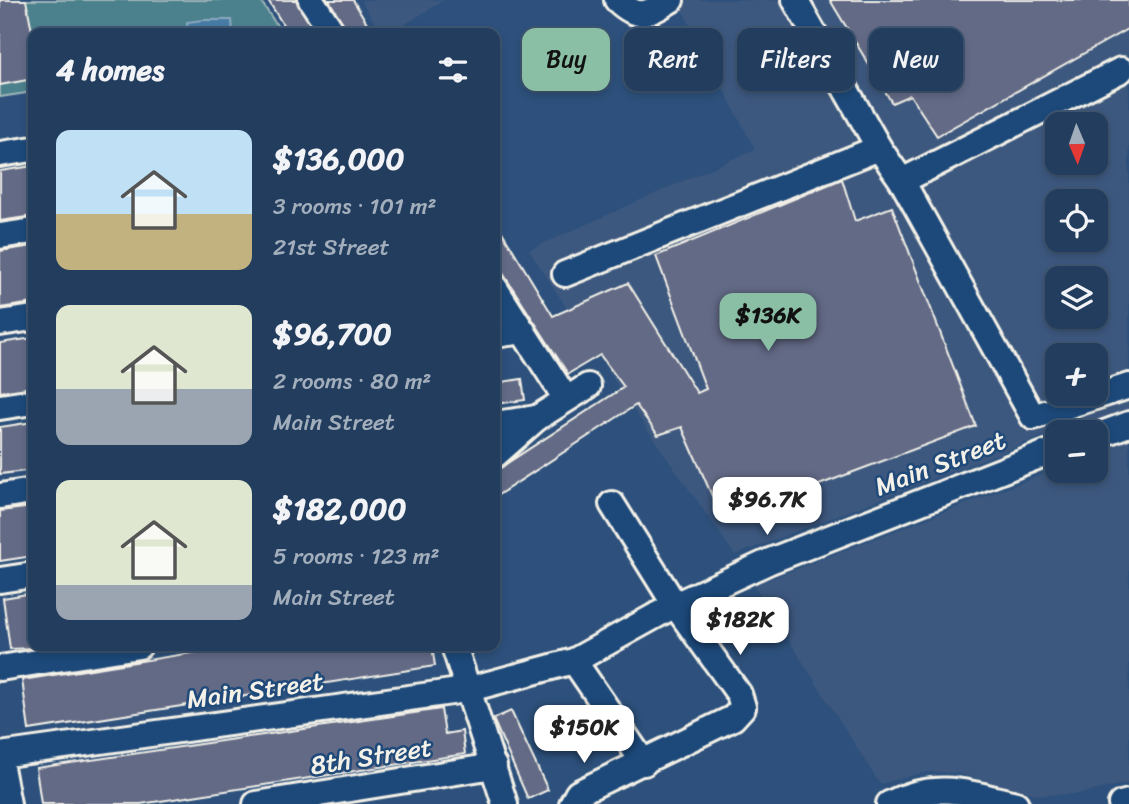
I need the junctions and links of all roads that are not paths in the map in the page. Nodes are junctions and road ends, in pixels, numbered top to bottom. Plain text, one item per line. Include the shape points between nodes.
1 (311, 0) edge
2 (617, 0) edge
3 (671, 0) edge
4 (795, 0) edge
5 (330, 28) edge
6 (1121, 70) dead end
7 (879, 148) junction
8 (28, 150) edge
9 (0, 154) edge
10 (902, 181) junction
11 (28, 232) edge
12 (0, 236) edge
13 (565, 274) dead end
14 (500, 296) edge
15 (28, 319) edge
16 (0, 323) edge
17 (523, 331) junction
18 (500, 334) edge
19 (589, 386) dead end
20 (1129, 386) edge
21 (566, 399) junction
22 (28, 403) edge
23 (0, 407) edge
24 (537, 418) junction
25 (500, 423) edge
26 (1129, 424) edge
27 (1108, 432) edge
28 (500, 451) edge
29 (1045, 454) edge
30 (28, 492) edge
31 (0, 496) edge
32 (612, 504) dead end
33 (28, 576) edge
34 (0, 580) edge
35 (675, 606) junction
36 (107, 651) edge
37 (455, 651) edge
38 (573, 661) junction
39 (0, 668) edge
40 (466, 690) junction
41 (0, 755) edge
42 (0, 762) edge
43 (644, 763) junction
44 (494, 766) junction
45 (1129, 802) edge
46 (8, 804) edge
47 (256, 804) edge
48 (505, 804) edge
49 (572, 804) edge
50 (889, 804) edge
51 (1016, 804) edge
52 (1121, 804) edge

1 - 5 street
2 - 3 street via 629,12 646,14
4 - 7 street
6 - 10 street
7 - 10 street
7 - 13 street
8 - 9 street
10 - 20 street via 1033,417
11 - 12 street
14 - 17 street
15 - 16 street
17 - 18 street
17 - 21 street
19 - 21 street
21 - 24 street
22 - 23 street
24 - 25 street
24 - 28 street
26 - 27 street
29 - 35 street, Main Street via 770,561
30 - 31 street
32 - 35 street
33 - 34 street
35 - 38 street, Main Street
35 - 43 street via 739,694 743,707 733,718
36 - 39 street
37 - 40 street
38 - 40 street, Main Street
38 - 43 street
40 - 41 street, Main Street
40 - 44 street
42 - 46 street
43 - 49 street via 578,793
44 - 47 street, 8th Street
44 - 48 street
45 - 52 street
50 - 51 street via 944,788

